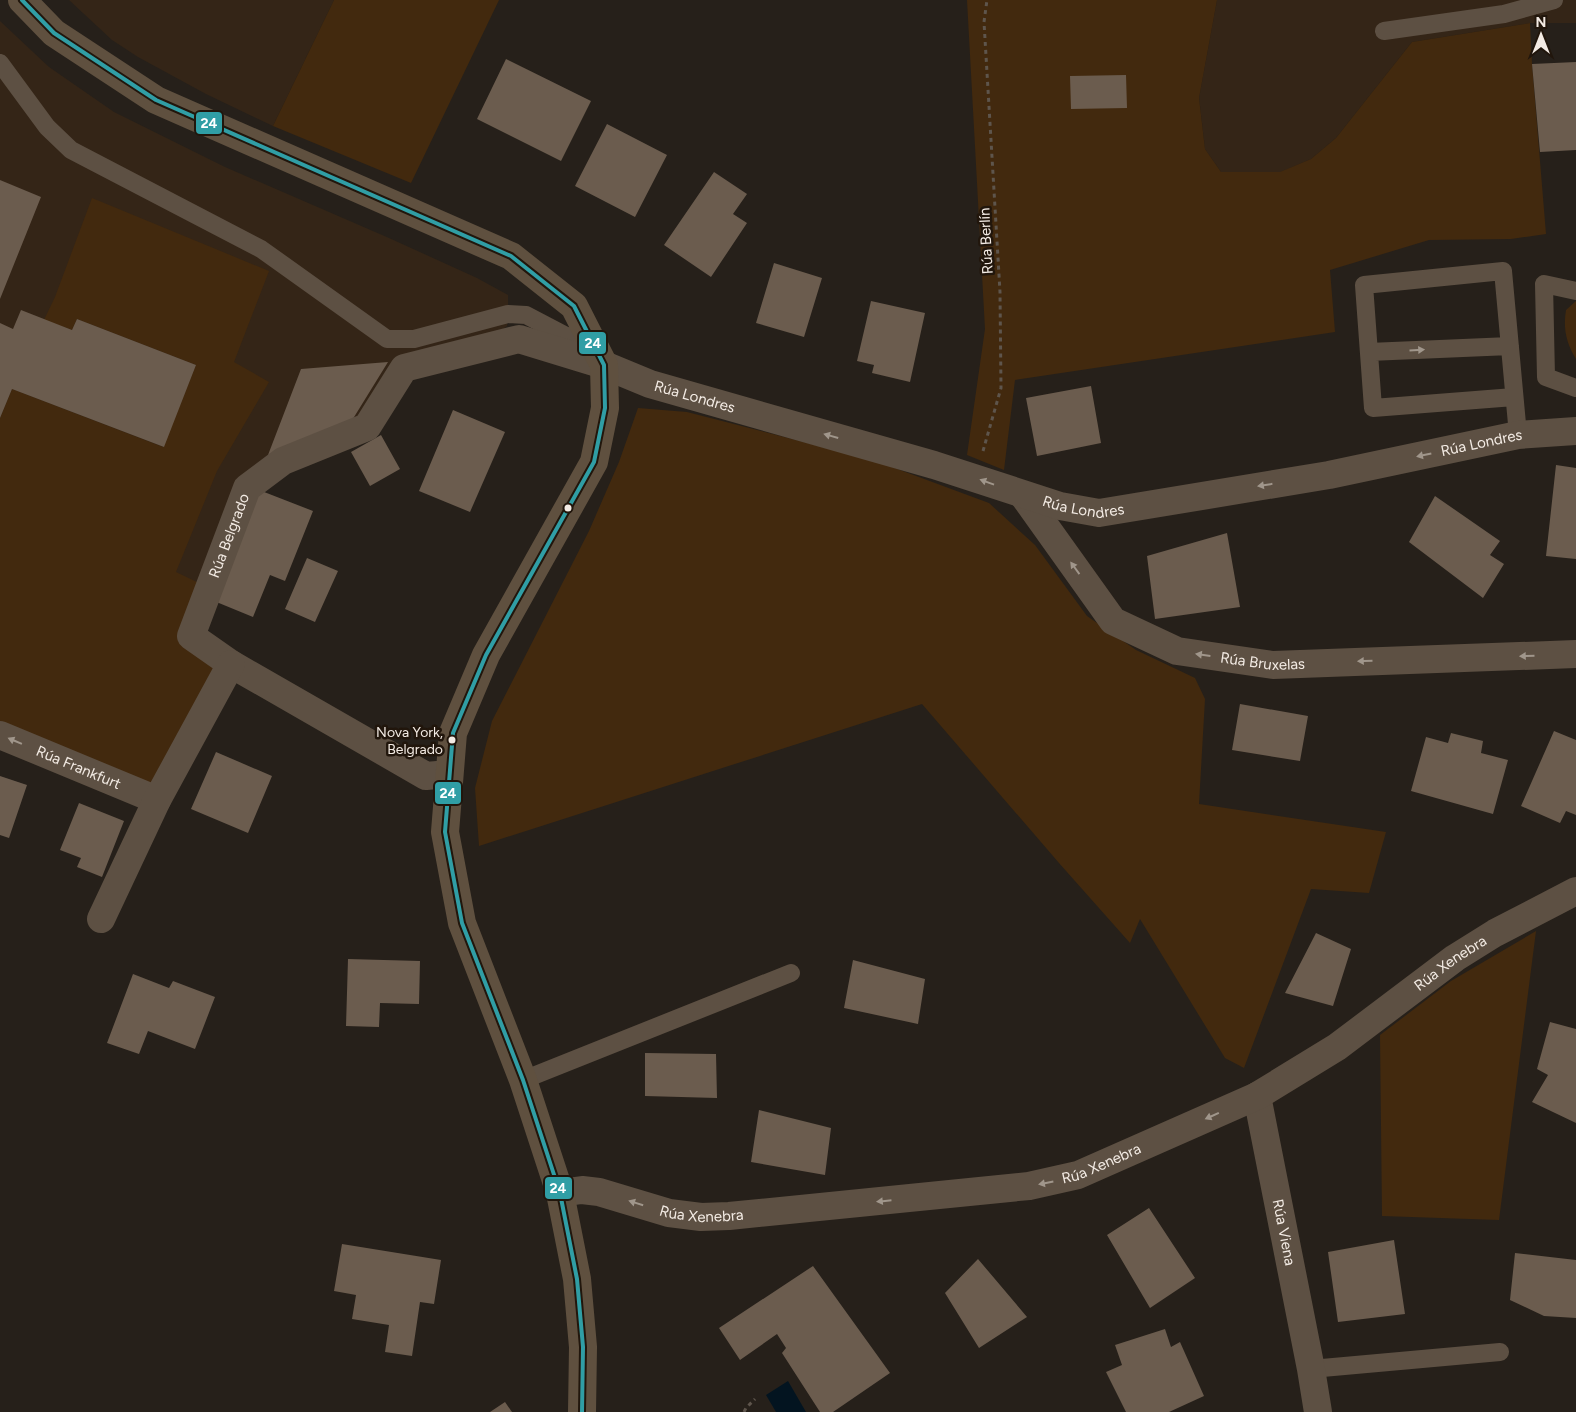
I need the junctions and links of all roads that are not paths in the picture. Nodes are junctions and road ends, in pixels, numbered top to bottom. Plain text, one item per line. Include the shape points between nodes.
1 (22, 0) edge
2 (1554, 0) edge
3 (1384, 31) dead end
4 (0, 63) edge
5 (1576, 291) edge
6 (587, 331) junction
7 (1510, 346) junction
8 (1369, 352) junction
9 (604, 365) junction
10 (1576, 388) edge
11 (1514, 397) junction
12 (1576, 431) edge
13 (1518, 435) junction
14 (1023, 495) junction
15 (1576, 654) edge
16 (231, 664) junction
17 (0, 735) edge
18 (449, 774) junction
19 (157, 800) junction
20 (1576, 892) edge
21 (101, 919) dead end
22 (791, 973) dead end
23 (523, 1080) junction
24 (1257, 1096) junction
25 (560, 1193) junction
26 (1500, 1352) dead end
27 (1311, 1369) junction
28 (582, 1412) edge
29 (1318, 1412) edge

1 - 6 main road via 54,33 156,100 511,256 574,306
2 - 3 lane via 1504,14
4 - 6 lane via 47,127 71,150 261,249 387,338 414,339 508,314 526,316 568,337
5 - 10 lane via 1544,284 1546,377
6 - 9 main road
8 -> 7 lane
7 - 8 lane via 1503,272 1364,285
7 - 11 lane
8 - 11 lane via 1373,408
14 -> 9 street, Rúa Londres via 976,478 636,380
9 - 16 street, Rúa Belgrado via 519,339 404,368 367,427 283,461 247,488 191,636
9 - 18 main road via 606,408 594,462 486,656 453,733
11 - 13 lane
12 - 13 street, Rúa Londres
13 -> 14 street, Rúa Londres via 1329,475 1099,513
15 -> 14 street, Rúa Bruxelas via 1273,665 1177,651 1113,621
16 - 18 street, Rúa Belgrado via 426,776
16 - 19 street
19 -> 17 street, Rúa Frankfurt
18 - 23 main road via 445,832 462,923
19 - 21 street
20 - 24 street, Rúa Xenebra via 1496,933 1456,958 1337,1047
22 - 23 lane
23 - 25 main road
24 -> 25 street, Rúa Xenebra via 1078,1175 1029,1186 701,1217 669,1213 599,1192
24 - 27 street, Rúa Viena
25 - 28 main road via 577,1279 583,1347
26 - 27 lane
27 - 29 street, Rúa Viena

